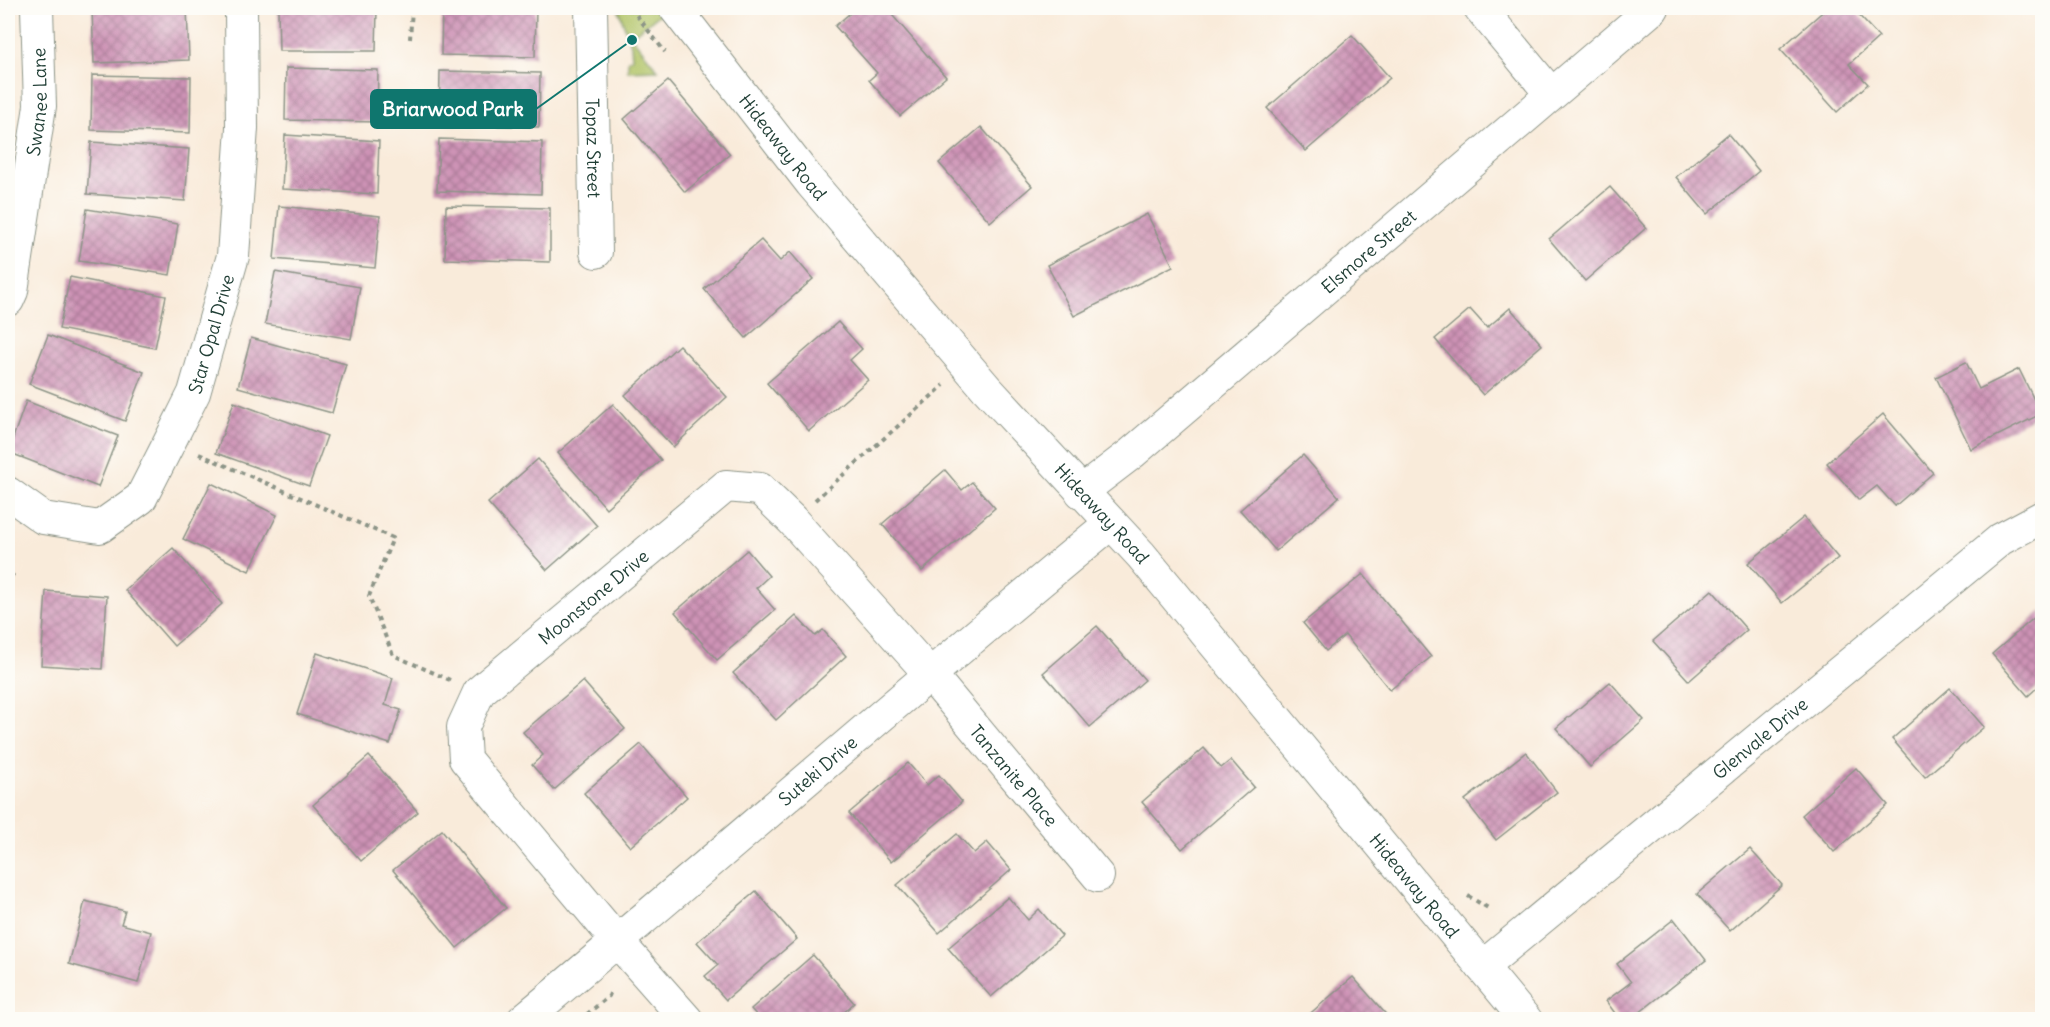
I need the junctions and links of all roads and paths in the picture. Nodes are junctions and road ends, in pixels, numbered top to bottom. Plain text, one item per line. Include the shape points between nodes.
1 (37, 8) edge
2 (241, 8) edge
3 (412, 8) edge
4 (591, 8) edge
5 (675, 8) edge
6 (1480, 8) edge
7 (1653, 8) edge
8 (410, 39) dead end
9 (1551, 94) junction
10 (596, 252) dead end
11 (8, 300) edge
12 (966, 365) junction
13 (170, 442) junction
14 (1081, 492) junction
15 (8, 494) edge
16 (2043, 517) edge
17 (792, 520) junction
18 (1111, 523) junction
19 (929, 673) junction
20 (479, 692) junction
21 (1098, 876) dead end
22 (618, 942) junction
23 (1482, 967) junction
24 (613, 987) dead end
25 (523, 1020) edge
26 (580, 1020) edge
27 (687, 1020) edge
28 (1526, 1020) edge

1 - 11 street, Swanee Lane via 40,106
2 - 13 street, Star Opal Drive via 242,128 233,256 194,393
3 - 8 path
4 - 10 street, Topaz Street
5 - 12 street, Hideaway Road via 811,183
6 - 9 street
7 - 9 street, Elsmore Street
9 - 14 street, Elsmore Street via 1132,453
12 - 14 street, Hideaway Road
12 - 17 path
13 - 15 street, Star Opal Drive via 141,498 100,527 43,518
13 - 20 path via 393,538 369,596 393,655
14 - 18 street, Hideaway Road
16 - 23 street, Glenvale Drive via 2001,538
17 - 19 street, Moonstone Drive
17 - 20 street, Moonstone Drive via 760,489 726,486
18 - 19 street, Suteki Drive
18 - 23 street, Hideaway Road
19 - 21 street, Tanzanite Place
19 - 22 street, Suteki Drive
20 - 22 street, Moonstone Drive via 463,727 465,759
22 - 25 street, Suteki Drive
22 - 27 street, Moonstone Drive
23 - 28 street, Hideaway Road
24 - 26 path via 609,996

